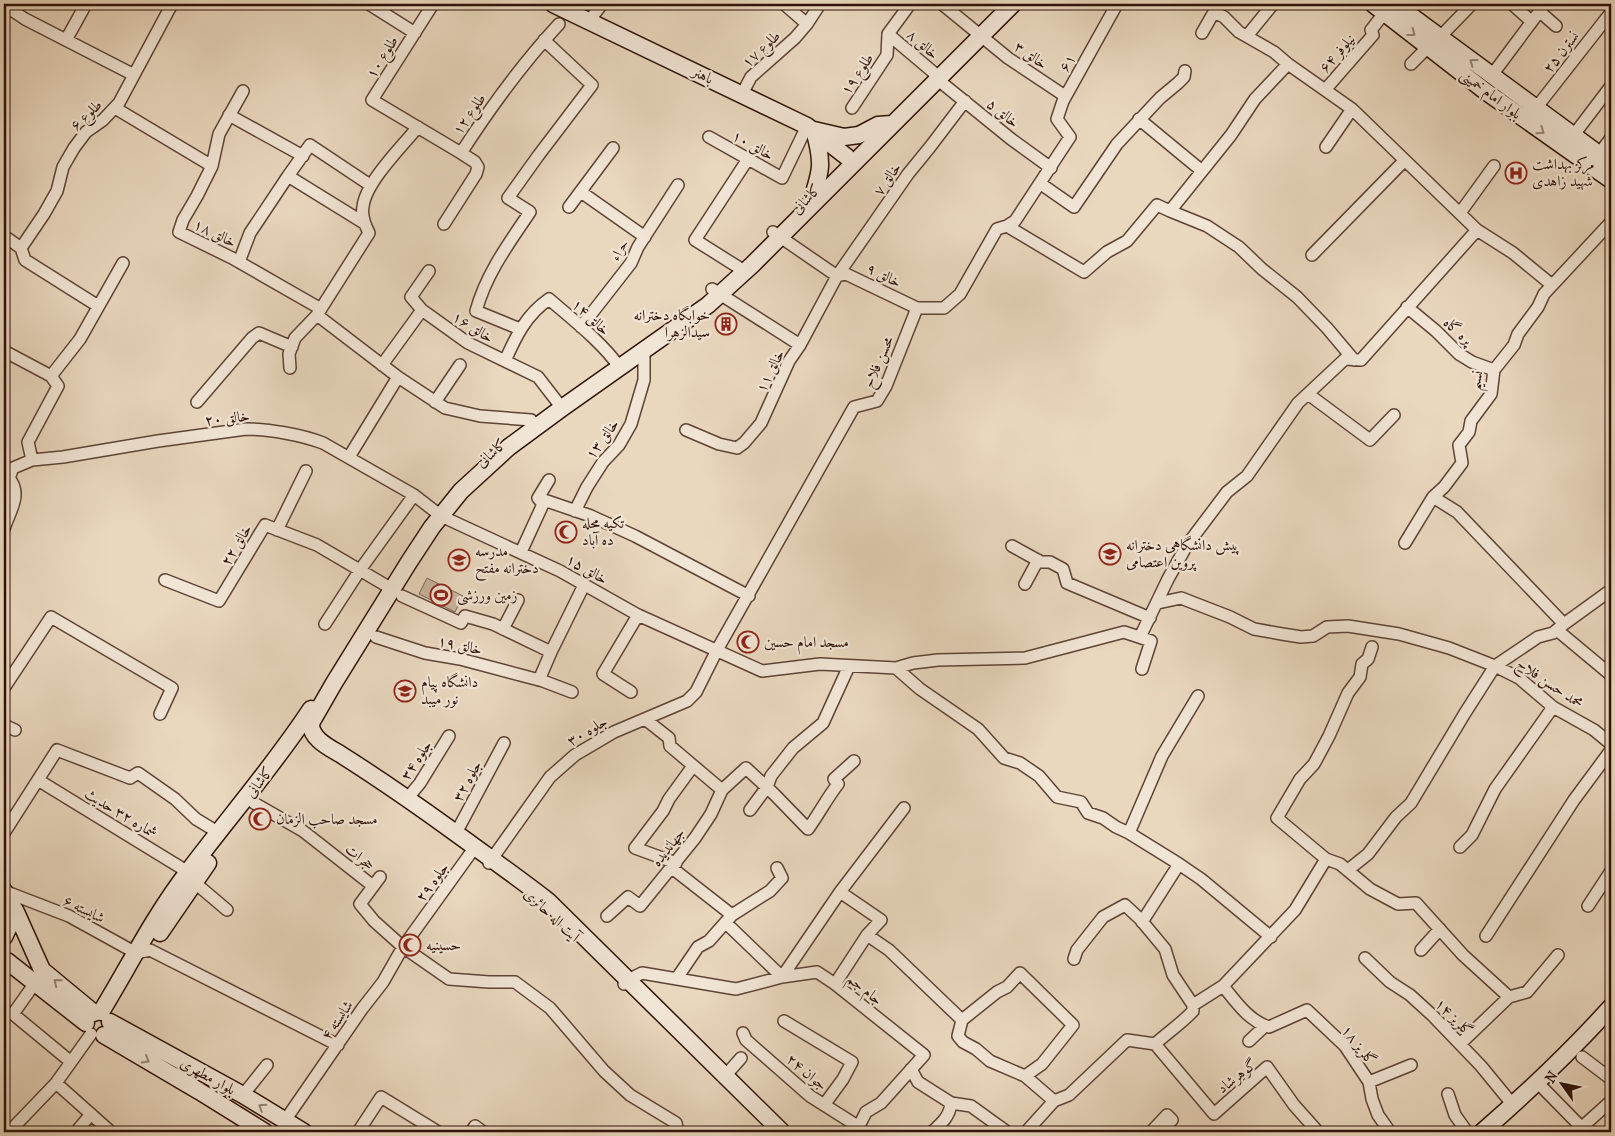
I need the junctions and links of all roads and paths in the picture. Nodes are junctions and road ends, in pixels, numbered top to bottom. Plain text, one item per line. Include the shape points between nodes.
1 (86, 4) edge
2 (172, 4) edge
3 (369, 4) edge
4 (433, 4) edge
5 (553, 4) edge
6 (602, 4) edge
7 (784, 4) edge
8 (820, 4) edge
9 (910, 4) edge
10 (942, 4) edge
11 (1005, 4) edge
12 (1013, 4) edge
13 (1117, 4) edge
14 (1273, 4) edge
15 (1472, 4) edge
16 (1512, 4) edge
17 (5, 7) edge
18 (1384, 7) edge
19 (1542, 7) edge
20 (1609, 15) dead end
21 (589, 21) junction
22 (1531, 21) junction
23 (559, 24) dead end
24 (807, 24) junction
25 (1556, 26) dead end
26 (1202, 32) dead end
27 (415, 33) junction
28 (888, 34) junction
29 (978, 34) junction
30 (1247, 36) junction
31 (66, 40) junction
32 (544, 40) junction
33 (1435, 42) junction
34 (1288, 64) junction
35 (1412, 64) dead end
36 (1185, 71) dead end
37 (134, 75) junction
38 (1492, 75) junction
39 (935, 76) junction
40 (1611, 86) edge
41 (1325, 90) junction
42 (243, 91) dead end
43 (742, 94) junction
44 (1065, 96) junction
45 (964, 102) junction
46 (115, 108) junction
47 (852, 108) dead end
48 (1536, 108) junction
49 (1352, 109) junction
50 (229, 115) junction
51 (1139, 119) junction
52 (885, 124) junction
53 (418, 127) junction
54 (811, 128) junction
55 (1574, 136) junction
56 (709, 137) dead end
57 (1611, 138) edge
58 (1326, 147) dead end
59 (613, 148) dead end
60 (461, 153) junction
61 (303, 156) junction
62 (847, 157) junction
63 (1605, 158) edge
64 (748, 159) junction
65 (1404, 160) junction
66 (212, 166) junction
67 (1494, 166) dead end
68 (1051, 168) junction
69 (1202, 171) junction
70 (288, 176) junction
71 (1611, 180) edge
72 (1041, 184) junction
73 (370, 185) junction
74 (678, 185) dead end
75 (815, 190) junction
76 (581, 192) junction
77 (569, 207) dead end
78 (810, 207) junction
79 (1170, 211) junction
80 (1460, 213) junction
81 (1611, 222) edge
82 (364, 223) junction
83 (444, 224) dead end
84 (1007, 226) junction
85 (1477, 230) junction
86 (777, 235) junction
87 (1607, 235) edge
88 (4, 236) edge
89 (645, 237) junction
90 (21, 248) junction
91 (1312, 255) dead end
92 (239, 262) junction
93 (123, 263) dead end
94 (738, 267) junction
95 (429, 271) dead end
96 (837, 276) junction
97 (1552, 286) junction
98 (716, 292) junction
99 (98, 306) junction
100 (1407, 307) junction
101 (917, 308) junction
102 (422, 310) junction
103 (319, 312) junction
104 (581, 327) junction
105 (520, 329) junction
106 (800, 345) junction
107 (292, 347) junction
108 (644, 350) junction
109 (4, 353) edge
110 (1354, 360) junction
111 (504, 361) junction
112 (618, 364) junction
113 (382, 365) junction
114 (460, 365) dead end
115 (290, 368) dead end
116 (1494, 370) junction
117 (51, 376) junction
118 (398, 377) junction
119 (1308, 394) junction
120 (197, 402) dead end
121 (435, 402) junction
122 (560, 405) junction
123 (1394, 415) dead end
124 (533, 424) junction
125 (686, 430) dead end
126 (349, 458) junction
127 (32, 460) junction
128 (306, 471) dead end
129 (7, 478) edge
130 (549, 480) dead end
131 (414, 495) junction
132 (1434, 497) junction
133 (538, 498) junction
134 (575, 511) junction
135 (438, 513) junction
136 (4, 529) edge
137 (278, 530) junction
138 (1405, 543) dead end
139 (1012, 546) dead end
140 (521, 552) junction
141 (1038, 560) junction
142 (360, 570) junction
143 (165, 580) dead end
144 (1025, 584) dead end
145 (584, 585) junction
146 (393, 590) junction
147 (1611, 590) edge
148 (749, 596) junction
149 (518, 600) dead end
150 (1158, 603) junction
151 (638, 616) junction
152 (1150, 618) junction
153 (325, 624) dead end
154 (1560, 627) junction
155 (503, 629) junction
156 (376, 637) dead end
157 (1140, 637) junction
158 (1372, 647) dead end
159 (717, 650) junction
160 (550, 652) junction
161 (849, 666) junction
162 (1495, 666) junction
163 (896, 668) junction
164 (1142, 669) dead end
165 (1611, 675) edge
166 (542, 680) junction
167 (4, 688) edge
168 (572, 692) dead end
169 (631, 692) dead end
170 (1198, 696) dead end
171 (1553, 707) junction
172 (160, 714) dead end
173 (312, 714) junction
174 (645, 719) junction
175 (4, 724) edge
176 (15, 730) dead end
177 (449, 736) dead end
178 (302, 738) junction
179 (504, 743) dead end
180 (1611, 744) edge
181 (1611, 750) edge
182 (281, 754) junction
183 (854, 761) dead end
184 (693, 766) junction
185 (38, 780) junction
186 (767, 787) junction
187 (722, 790) junction
188 (407, 799) junction
189 (254, 803) junction
190 (904, 808) dead end
191 (750, 810) dead end
192 (4, 833) edge
193 (218, 833) junction
194 (456, 833) junction
195 (1129, 833) junction
196 (1460, 847) dead end
197 (474, 849) junction
198 (1326, 860) junction
199 (490, 861) junction
200 (1179, 864) junction
201 (674, 865) junction
202 (777, 868) dead end
203 (1348, 870) junction
204 (1611, 871) edge
205 (191, 877) junction
206 (4, 891) edge
207 (840, 892) junction
208 (1588, 906) dead end
209 (226, 910) dead end
210 (16, 912) junction
211 (608, 916) dead end
212 (729, 919) junction
213 (1142, 922) junction
214 (1440, 929) junction
215 (867, 934) junction
216 (413, 935) joint
217 (1486, 936) dead end
218 (1271, 937) junction
219 (4, 938) edge
220 (403, 947) junction
221 (1421, 950) dead end
222 (143, 951) junction
223 (1558, 955) dead end
224 (1365, 958) dead end
225 (1074, 959) dead end
226 (4, 960) edge
227 (782, 977) junction
228 (677, 978) junction
229 (35, 983) junction
230 (625, 983) junction
231 (834, 984) junction
232 (1223, 986) junction
233 (1510, 997) junction
234 (1193, 1005) junction
235 (1611, 1007) edge
236 (962, 1020) junction
237 (784, 1021) dead end
238 (99, 1023) junction
239 (1265, 1026) junction
240 (743, 1033) dead end
241 (1249, 1041) dead end
242 (1155, 1044) junction
243 (1460, 1044) junction
244 (338, 1045) junction
245 (1582, 1057) dead end
246 (742, 1058) dead end
247 (71, 1062) junction
248 (1411, 1064) dead end
249 (267, 1066) dead end
250 (910, 1069) junction
251 (725, 1076) junction
252 (1025, 1076) junction
253 (1611, 1079) edge
254 (1369, 1082) junction
255 (56, 1083) junction
256 (1538, 1083) junction
257 (1448, 1094) dead end
258 (243, 1095) junction
259 (1054, 1101) junction
260 (1611, 1102) edge
261 (952, 1103) junction
262 (824, 1105) junction
263 (1513, 1106) junction
264 (91, 1114) junction
265 (284, 1122) junction
266 (857, 1130) edge
267 (1583, 1130) edge
268 (9, 1132) edge
269 (76, 1132) edge
270 (111, 1132) edge
271 (265, 1132) edge
272 (304, 1132) edge
273 (358, 1132) edge
274 (438, 1132) edge
275 (471, 1132) edge
276 (483, 1132) edge
277 (678, 1132) edge
278 (771, 1132) edge
279 (782, 1132) edge
280 (932, 1132) edge
281 (1007, 1132) edge
282 (1026, 1132) edge
283 (1151, 1132) edge
284 (1171, 1132) edge
285 (1318, 1132) edge
286 (1390, 1132) edge
287 (1467, 1132) edge
288 (1482, 1132) edge

1 - 31 street
2 - 37 street, طلوع ۶
3 - 27 street
4 - 27 street, طلوع ۱۰
5 - 21 street, باهنر
6 - 21 street
7 - 24 street
8 - 24 street, طلوع ۱۷
9 - 28 street, طلوع ۱۹
10 - 29 street, خالق ۳
11 - 29 street, کاشانی
12 - 29 street, کاشانی
13 - 44 street, ۶۱
14 - 30 street
15 - 33 street
16 - 22 street
17 - 31 street
18 - 33 street, بلوار امام خمینی
18 - 41 street, نیلوفر ۶۴ via 1371,30 1373,35
19 - 22 street
19 - 25 street
20 - 48 street, نسترن ۲۵
21 - 43 street, باهنر
22 - 38 street
23 - 32 street, طلوع ۱۲
24 - 43 street, طلوع ۱۷ via 751,77
26 - 30 street via 1214,12
27 - 53 street, طلوع ۱۰ via 372,100
28 - 39 street, خالق ۸
28 - 47 street, طلوع ۱۹ via 887,55
29 - 39 street, کاشانی
29 - 44 street, خالق ۳
30 - 34 street
31 - 37 street
32 - 60 street, طلوع ۱۲ via 490,109
32 - 105 street via 592,85 508,198 530,212 497,261 480,293 476,311
33 - 35 street
38 -> 33 street, بلوار امام خمینی
33 -> 71 street, بلوار امام خمینی via 1485,92
34 - 41 street
34 - 69 street via 1255,99
36 - 51 street via 1178,83
37 - 46 street, طلوع ۶
38 - 48 street, بلوار امام خمینی
39 - 45 street, خالق ۵
39 - 52 street, کاشانی
40 - 55 street
41 - 49 street
42 - 50 street, خالق ۱۸
43 - 54 street, باهنر
44 - 68 street, ۶۱ via 1058,119 1070,137
45 - 68 street, خالق ۵
45 - 96 street, خالق ۷ via 908,174
46 - 66 street
46 - 90 street, طلوع ۶ via 86,132 74,148 63,168 57,191
48 - 55 street, بلوار امام خمینی
49 - 58 street
49 - 65 street
50 - 61 street
50 - 66 street, خالق ۱۸ via 219,134
51 - 69 street
51 - 72 street via 1117,144 1074,207
52 - 54 street via 859,135 844,136
52 - 62 street, کاشانی
52 - 78 street, کاشانی
53 - 60 street
53 - 73 street
54 - 62 street, باهنر
54 - 64 street, خالق ۱۰ via 782,178
54 - 75 street via 820,152 821,172
55 - 63 street, بلوار امام خمینی
56 - 64 street, خالق ۱۰
57 - 63 street
59 - 76 street
60 - 83 street, طلوع ۱۲ via 478,167
61 - 70 street
61 - 73 street via 310,145
62 - 75 street, کاشانی
64 - 94 street via 695,240
65 - 80 street
65 - 91 street
66 - 92 street, خالق ۱۸ via 182,220 179,232
67 - 80 street
68 - 72 street
69 - 79 street
70 - 82 street
70 - 92 street via 250,233
72 - 84 street via 1015,221
73 - 82 street via 362,206
74 - 89 street, حراء
75 - 78 street
75 - 86 street, کاشانی
76 - 77 street
76 - 89 street
78 - 86 street, کاشانی
79 - 84 street via 1157,205 1126,241 1084,272
79 - 110 street via 1207,226 1239,247 1297,297
80 - 85 street
81 - 87 street, نسیم
82 - 103 street via 369,232
84 - 101 street via 997,229 960,294 944,308
85 - 97 street via 1513,253
85 - 100 street
86 - 94 street, کاشانی
86 - 96 street, خالق ۹
86 - 98 street, کاشانی
87 - 97 street, نسیم
88 - 90 street
89 - 104 street, حراء via 631,263
90 - 99 street via 25,260
92 - 103 street, خالق ۱۸
93 - 99 street
94 - 98 street, کاشانی
95 - 102 street via 411,297
96 - 101 street, خالق ۹ via 846,274
96 - 106 street
97 - 116 street, نسیم via 1518,334 1514,346
98 - 106 street, خالق ۱۱
98 - 108 street, کاشانی via 708,305
98 - 112 street, کاشانی via 670,322
99 - 117 street via 80,339
100 - 110 street via 1361,360
100 - 116 street, پره گاه via 1458,354
101 - 148 street, محسن فلاح via 886,386 877,400 854,407
102 - 111 street, خالق ۱۶ via 468,343
102 - 113 street
103 - 107 street via 295,338
103 - 113 street, خالق ۱۸
104 - 105 street, خالق ۱۴ via 549,299
104 - 112 street, خالق ۱۴
105 - 111 street
106 - 125 street, خالق ۱۱ via 778,382 761,423 744,443 737,448 719,444
107 - 115 street
107 - 120 street, خالق ۲۰ via 259,333
108 - 112 street, کاشانی
108 - 134 street, خالق ۱۳ via 644,380 631,424 619,445 603,462
109 - 117 street
110 - 119 street via 1345,359
111 - 122 street, خالق ۱۶ via 538,377
112 - 122 street, کاشانی
113 - 118 street, خالق ۱۸
114 - 121 street
116 - 132 street, نسیم via 1491,394 1458,445 1462,463
117 - 127 street via 58,386 28,442
118 - 121 street, خالق ۱۸
118 - 126 street
119 - 123 street via 1370,440
119 - 150 street via 1298,403 1247,476 1227,492 1187,545
121 - 124 street, خالق ۱۸ via 445,408 480,416
122 - 124 street, کاشانی
124 - 135 street, کاشانی via 476,465
126 - 127 street, خالق ۲۰ via 309,438 246,429
126 - 131 street, خالق ۲۰
127 - 129 street, خالق ۲۰ via 13,468
128 - 137 street
129 - 136 street via 14,484 16,500
130 - 133 street
131 - 135 street, خالق ۲۰
131 - 142 street
132 - 138 street
132 - 154 street via 1457,512
133 - 134 street
133 - 140 street via 543,504
134 - 148 street via 635,536
135 - 140 street, خالق ۱۵
135 - 146 street, کاشانی
137 - 142 street, خالق ۲۲ via 317,546
137 - 143 street, خالق ۲۲ via 265,525 220,601
139 - 141 street
140 - 145 street, خالق ۱۵
141 - 144 street
141 - 152 street via 1063,569 1067,583
142 - 146 street, خالق ۲۲
142 - 153 street
145 - 151 street, خالق ۱۵
145 - 160 street
146 - 155 street, خالق ۲۲ via 461,623 465,616
146 - 173 street, کاشانی
147 - 154 street
148 - 159 street, محسن فلاح
149 - 155 street
150 - 152 street
150 - 162 street, محمد حسن فلاح via 1181,598 1254,629 1301,637 1313,636 1327,627 1348,626 1400,634
151 - 159 street, خالق ۱۵
151 - 169 street via 603,674
152 - 157 street
154 - 162 street via 1553,633 1538,637
154 - 165 street
155 - 160 street
156 - 166 street, خالق ۱۹ via 424,653
157 - 163 street, خالق ۱۵ via 1124,632 1025,658 938,660
157 - 164 street via 1151,641
158 - 198 street via 1368,659 1362,664 1360,677 1348,694 1314,764 1300,779 1277,818
159 - 161 street, خالق ۱۵ via 762,672 820,664
159 - 174 street, جلوه ۳۰ via 696,692 687,700
160 - 166 street
161 - 163 street, خالق ۱۵
161 - 186 street via 823,722 793,748 771,776
162 - 171 street, محمد حسن فلاح via 1518,678
162 - 203 street via 1411,803 1368,854
163 - 195 street via 978,729 1004,758 1020,763 1039,776 1057,797 1080,802 1088,813
166 - 168 street, خالق ۱۹
167 - 172 street via 51,617 172,688
170 - 195 street via 1162,756
171 - 180 street, محمد حسن فلاح via 1594,730
171 - 196 street via 1496,789 1472,835
173 - 178 street, کاشانی
173 - 182 street, کاشانی
173 - 188 street, آیت اله حائری via 313,733 326,746
174 - 184 street via 668,738 670,746
174 - 199 street, جلوه ۳۰ via 614,732 575,755 550,777
175 - 176 street
177 - 188 street, جلوه ۳۴
178 - 182 street
178 - 189 street, کاشانی
178 - 197 street, آیت اله حائری
179 - 194 street, جلوه ۳۲
181 - 217 street via 1574,800
182 - 193 street, کاشانی
183 - 186 street, جهاندیده via 834,779 838,784 808,829
184 - 187 street
184 - 201 street via 634,848
185 - 192 street
185 - 193 street via 58,750 130,778 138,773
185 - 205 street, شماره ۳۲ حدیث
186 - 187 street, جهاندیده via 746,768
186 - 191 street
187 - 201 street, جهاندیده via 711,814
188 - 194 street, آیت اله حائری
189 - 205 street, کاشانی
189 - 220 street, حجرات via 303,831 377,882 360,904
190 - 207 street
193 - 205 street, کاشانی
194 - 197 street, آیت اله حائری
195 - 200 street
197 - 199 street, آیت اله حائری
197 - 216 street, جلوه ۲۹
198 - 203 street
198 - 218 street via 1295,910
199 - 230 street, آیت اله حائری via 546,907
200 - 213 street
200 - 218 street via 1202,879
201 - 211 street, جهاندیده via 640,906 628,897
201 - 212 street
202 - 212 street via 782,878 770,891
203 - 214 street via 1370,889 1398,904 1416,903
204 - 208 street
205 - 209 street, شماره ۳۲ حدیث
205 - 222 street, کاشانی via 163,907
206 - 210 street, بلوار مطهری
206 - 222 street, شایسته ۶ via 69,916
207 - 215 street via 881,920
207 - 227 street
210 - 219 street
238 -> 210 street, بلوار مطهری via 42,970
212 - 227 street
212 - 228 street via 709,941 698,947
213 - 225 street via 1124,905 1116,909 1103,917 1077,950
213 - 234 street via 1165,949 1173,975
214 - 221 street
214 - 233 street via 1463,955
215 - 231 street
215 - 236 street via 889,950
216 - 220 street, شایسته ۴
218 - 232 street
220 - 244 street, شایسته ۴ via 383,982
220 - 277 street via 449,979 515,982 550,1008 604,1071 630,1095 676,1123
222 - 238 street, کاشانی
222 - 244 street, شایسته ۶
223 - 233 street via 1527,992
224 - 243 street, گلریز ۱۴ via 1390,982 1410,995
226 - 229 street, بلوار مطهری
227 - 228 street, جام جم via 736,989
227 - 231 street, جام جم via 817,972
228 - 230 street, جام جم via 642,972
229 - 238 street, بلوار مطهری
229 - 247 street via 13,1014
230 - 251 street, آیت اله حائری
230 - 278 street, آیت اله حائری
231 - 250 street, جام جم via 924,1055
232 - 234 street
232 - 239 street via 1249,1016
233 - 243 street
234 - 242 street via 1193,1011 1186,1019
235 - 256 street
236 - 252 street via 958,1036 963,1042 990,1060
236 - 252 street via 1007,987 1020,973 1073,1025 1042,1064
237 - 262 street via 852,1062 844,1079
238 - 247 street
238 - 258 street, بلوار مطهری
238 -> 271 street, بلوار مطهری
239 - 241 street
239 - 254 street, گلریز ۱۸ via 1307,1010 1345,1046
240 - 262 street, جوان ۲۴ via 754,1048
242 - 259 street via 1127,1040 1069,1095
242 - 285 street, گوهرشاد via 1214,1114 1267,1067
243 - 263 street, گلریز ۱۴
244 - 265 street, شایسته ۴
245 - 253 street
246 - 251 street
247 - 255 street
248 - 254 street
249 - 258 street
250 - 261 street via 918,1082
250 - 266 street, جام جم via 881,1103 866,1112
251 - 279 street, آیت اله حائری
252 - 259 street
254 - 286 street, گلریز ۱۸ via 1378,1115
255 - 264 street
255 - 268 street
256 - 263 street
256 - 267 street
257 - 287 street via 1455,1115
265 -> 258 street, بلوار مطهری
259 - 282 street
260 - 267 street
261 - 280 street via 944,1121
261 - 281 street via 971,1106
262 - 266 street, جوان ۲۴
263 - 288 street
264 - 269 street
264 - 270 street
265 - 272 street, بلوار مطهری
273 - 274 street via 381,1097
275 - 276 street via 475,1126
283 - 284 street via 1167,1115 1172,1120 1166,1125

